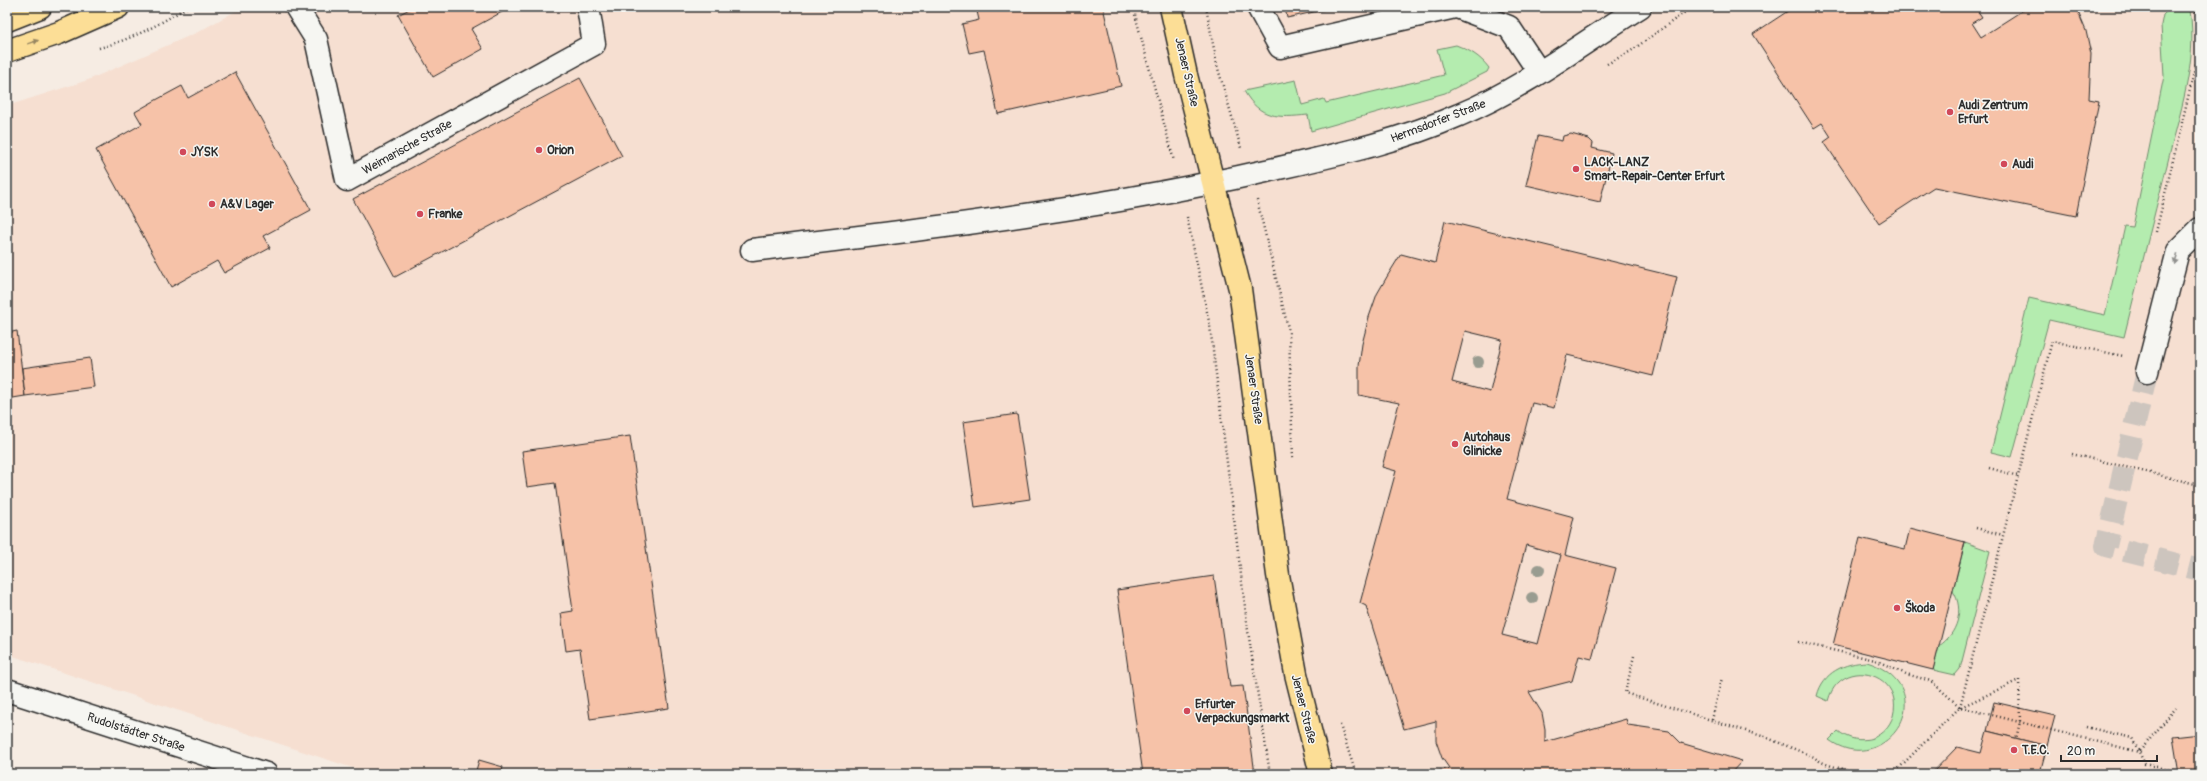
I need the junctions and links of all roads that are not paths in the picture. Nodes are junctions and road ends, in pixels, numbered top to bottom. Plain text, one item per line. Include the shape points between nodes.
1 (40, 7) edge
2 (118, 7) edge
3 (296, 7) edge
4 (588, 7) edge
5 (1171, 7) edge
6 (1258, 7) edge
7 (1456, 7) edge
8 (1640, 7) edge
9 (1507, 17) edge
10 (7, 20) edge
11 (7, 51) edge
12 (1539, 72) junction
13 (1214, 182) junction
14 (2200, 229) edge
15 (752, 250) dead end
16 (2147, 372) tunnel mouth
17 (7, 690) edge
18 (266, 774) edge
19 (1321, 774) edge

1 - 10 main road
11 -> 2 main road via 59,33
3 - 4 street, Weimarische Straße via 316,39 347,180 594,44
5 - 13 main road, Jenaer Straße
6 - 7 street via 1280,47
7 - 9 street
8 - 12 street, Hermsdorfer Straße
9 - 12 street
12 - 13 street, Hermsdorfer Straße via 1492,101 1456,117 1398,137
13 - 15 street, Hermsdorfer Straße via 1100,204 985,221
13 - 19 main road, Jenaer Straße via 1240,289 1278,575 1296,674
14 -> 16 street via 2178,251
17 - 18 street, Rudolstädter Straße

